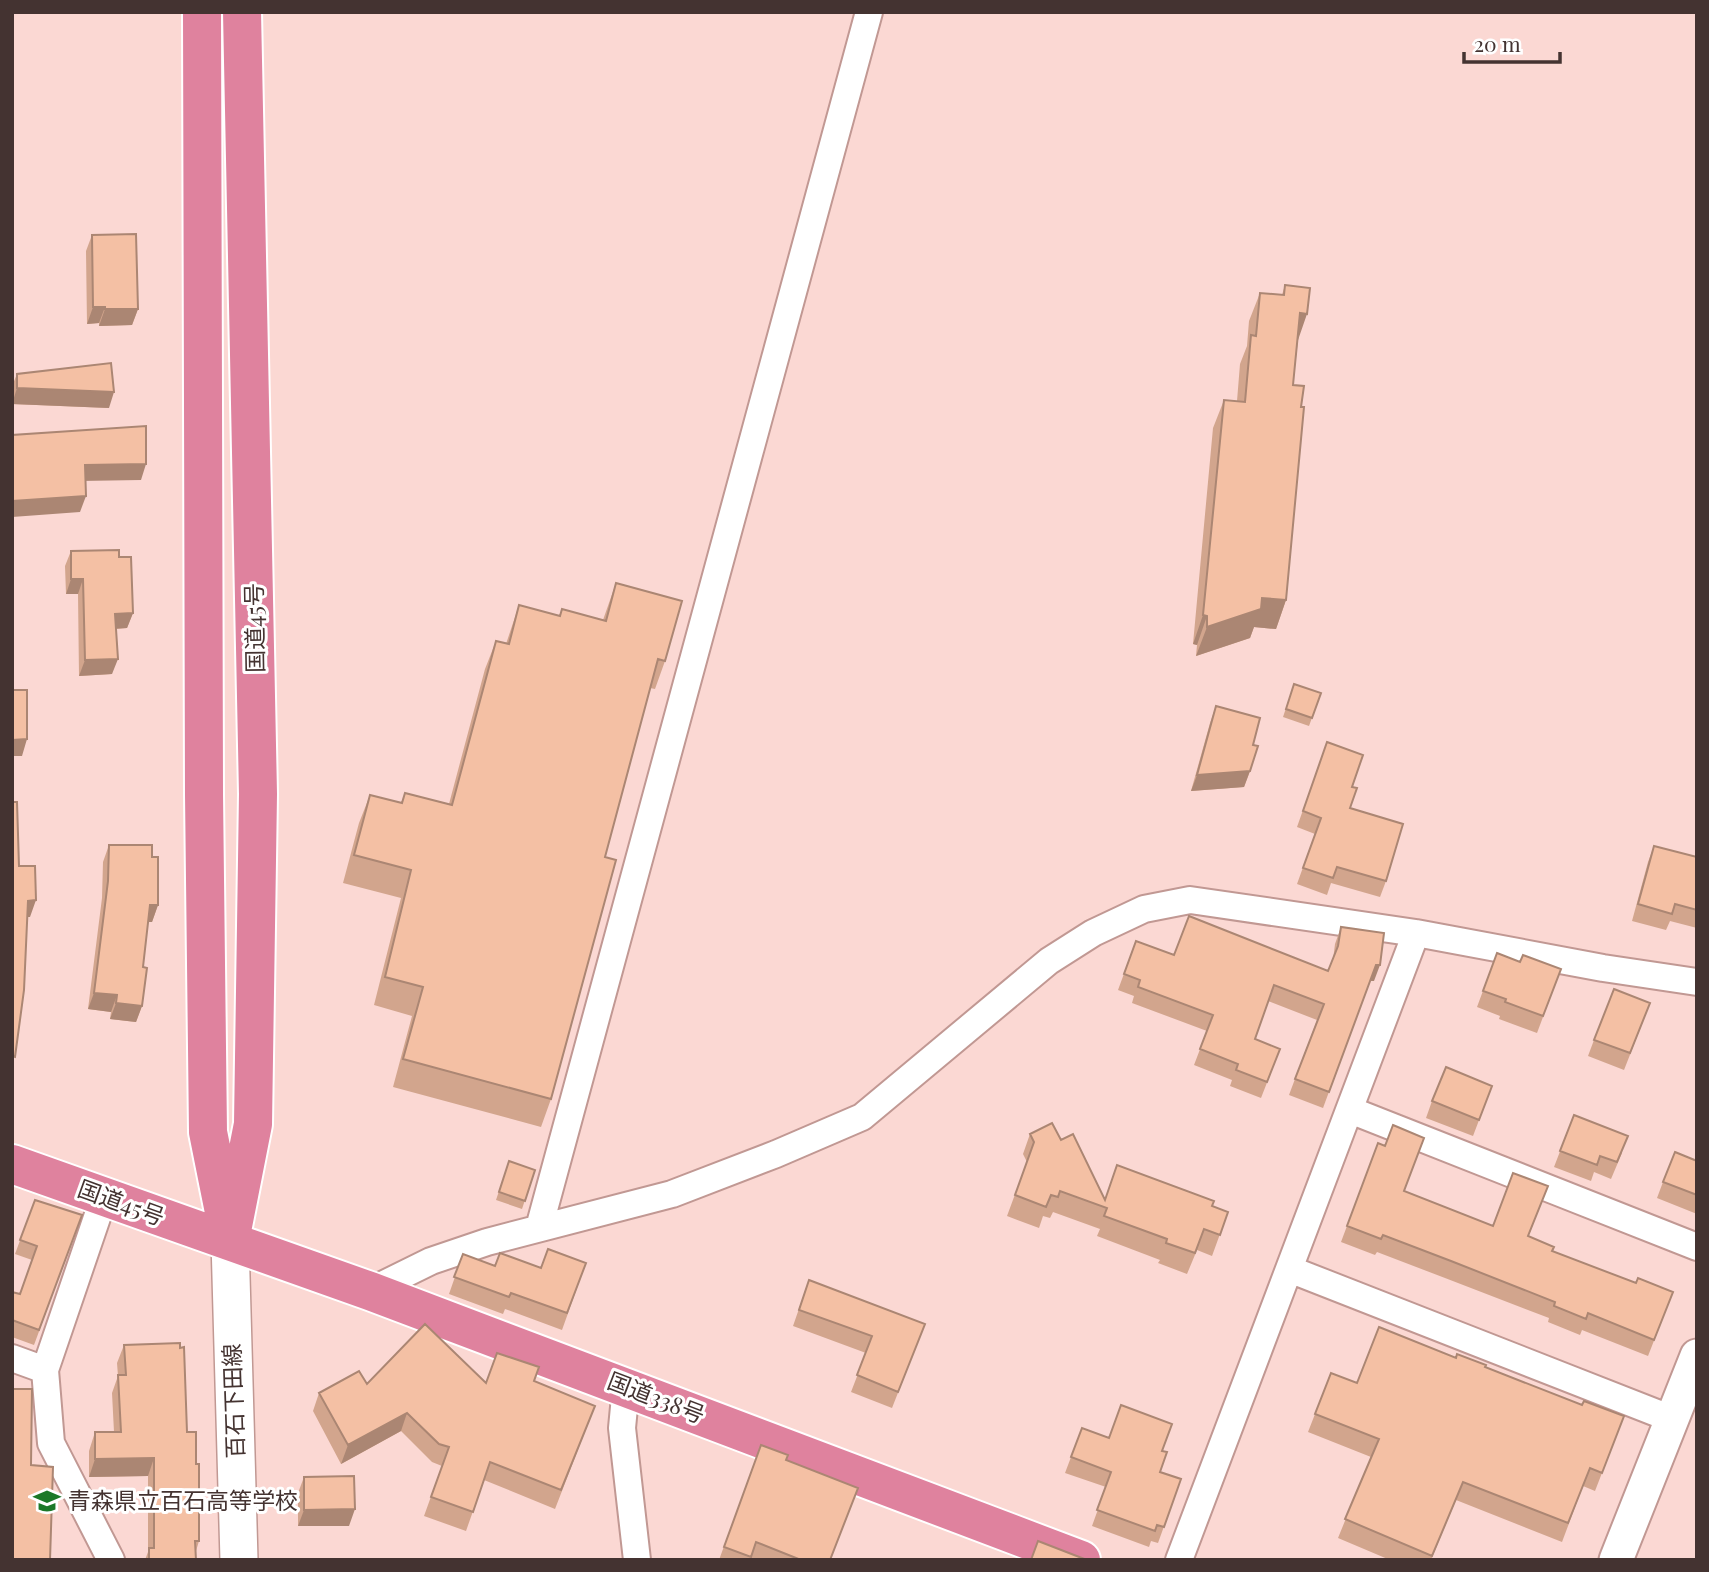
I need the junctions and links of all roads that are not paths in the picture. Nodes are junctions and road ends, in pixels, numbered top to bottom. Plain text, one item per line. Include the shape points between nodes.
1 (202, 12) edge
2 (242, 12) edge
3 (869, 12) edge
4 (1416, 933) junction
5 (1697, 982) edge
6 (1350, 1110) junction
7 (12, 1164) edge
8 (104, 1197) junction
9 (539, 1228) junction
10 (230, 1241) junction
11 (1697, 1247) edge
12 (1289, 1269) junction
13 (370, 1291) junction
14 (1697, 1356) edge
15 (12, 1359) edge
16 (45, 1370) junction
17 (626, 1387) junction
18 (1672, 1419) junction
19 (111, 1560) edge
20 (239, 1560) edge
21 (637, 1560) edge
22 (1081, 1560) edge
23 (1179, 1560) edge
24 (1616, 1560) edge

1 - 10 highway via 208,1132
2 - 10 highway, 国道45号 via 258,794 253,1124
3 - 9 street
4 - 5 street
4 - 6 street
4 - 9 street via 1191,900 1144,909 1049,961 862,1117 672,1194
6 - 11 street
6 - 12 street
7 - 8 highway, 国道45号
8 - 10 highway, 国道45号
8 - 16 street
9 - 13 street via 431,1261
10 - 13 highway, 国道338号
10 - 20 main road, 百石下田線
12 - 18 street
12 - 23 street
13 - 17 highway, 国道338号
14 - 18 street
15 - 16 street
16 - 19 street via 51,1443
17 - 21 street via 622,1428
17 - 22 highway, 国道338号
18 - 24 street

